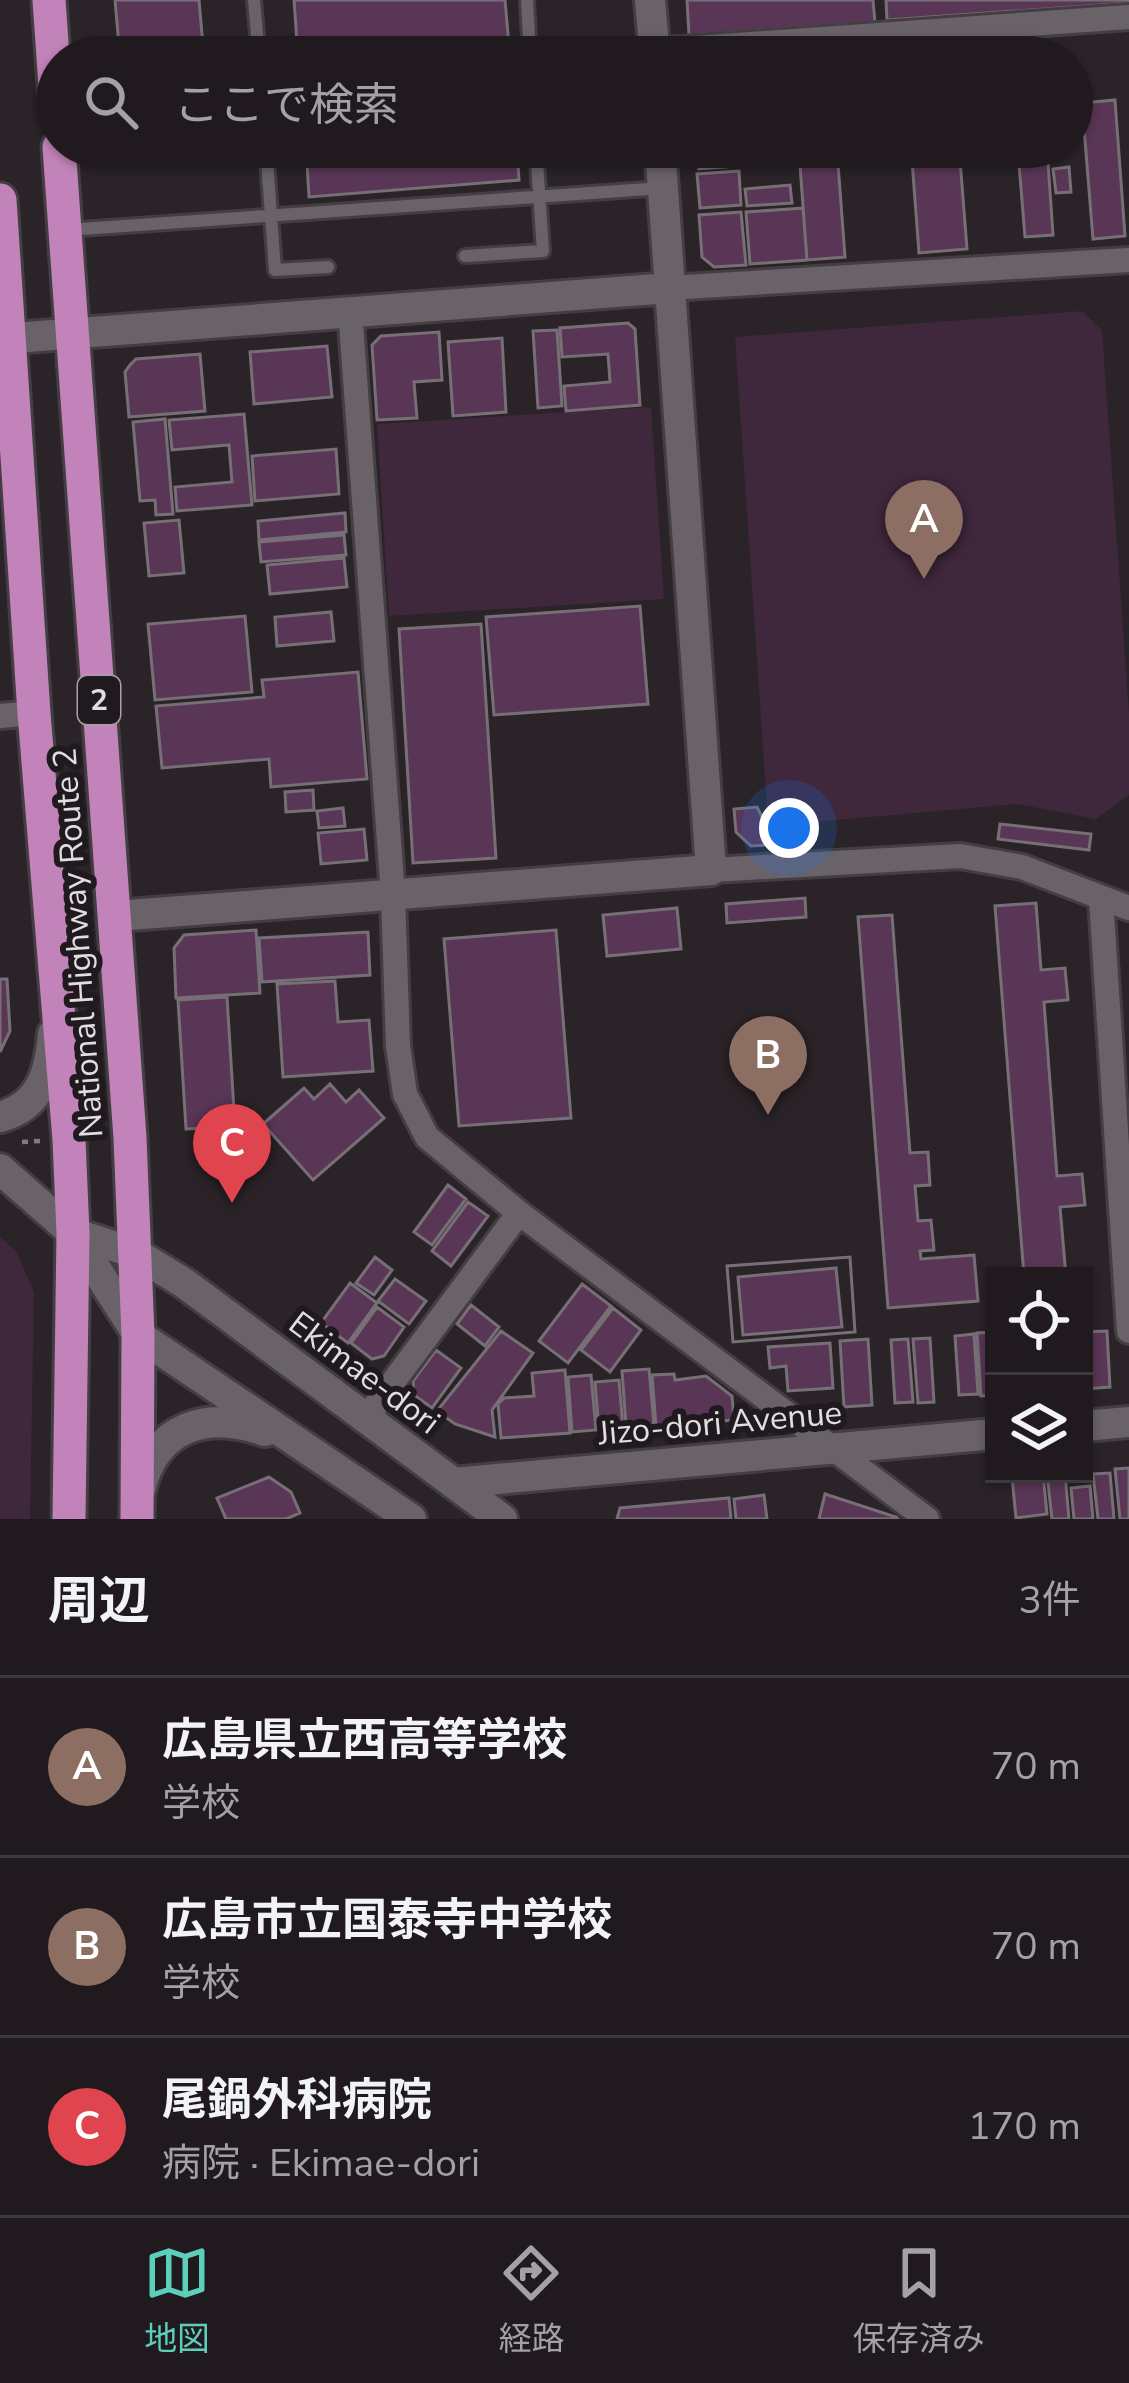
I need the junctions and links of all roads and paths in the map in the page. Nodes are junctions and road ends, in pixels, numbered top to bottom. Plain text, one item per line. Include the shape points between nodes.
1 (49, 0) edge
2 (254, 0) edge
3 (527, 0) edge
4 (650, 0) edge
5 (1129, 17) edge
6 (52, 36) edge
7 (257, 36) edge
8 (529, 36) edge
9 (653, 36) edge
10 (885, 36) edge
11 (61, 168) edge
12 (268, 168) edge
13 (537, 168) edge
14 (661, 168) edge
15 (662, 188) junction
16 (538, 199) junction
17 (0, 200) edge
18 (271, 215) junction
19 (65, 230) junction
20 (465, 256) dead end
21 (1129, 260) edge
22 (328, 267) dead end
23 (669, 288) junction
24 (350, 310) junction
25 (72, 334) junction
26 (5, 339) edge
27 (17, 714) edge
28 (712, 870) junction
29 (393, 895) junction
30 (1101, 899) junction
31 (1129, 908) edge
32 (116, 916) junction
33 (56, 991) junction
34 (0, 1117) edge
35 (0, 1169) edge
36 (519, 1213) junction
37 (73, 1233) junction
38 (135, 1253) junction
39 (1129, 1330) edge
40 (138, 1335) junction
41 (367, 1418) junction
42 (1129, 1422) edge
43 (1093, 1425) edge
44 (985, 1435) edge
45 (298, 1444) junction
46 (831, 1450) junction
47 (453, 1483) junction
48 (136, 1513) edge
49 (69, 1519) edge
50 (411, 1519) edge
51 (502, 1519) edge
52 (927, 1519) edge

1 - 6 highway
2 - 7 lane
3 - 8 lane
4 - 9 street
5 - 10 street
11 - 19 highway, National Highway Route 2 / 2
12 - 18 lane
13 - 16 lane
14 - 15 street
15 - 16 lane
15 - 23 street
16 - 18 lane
16 - 20 lane via 543,251
17 - 26 highway, National Highway Route 2 / 2
18 - 19 lane
18 - 22 lane via 275,270
19 - 25 highway, National Highway Route 2 / 2
21 - 23 street
23 - 24 street
23 - 28 street
24 - 25 street
24 - 29 street
25 - 26 street
25 - 32 highway, National Highway Route 2 / 2
26 - 27 highway, National Highway Route 2 / 2
27 - 33 highway, National Highway Route 2 / 2
28 - 29 street
28 - 30 street via 960,856 1022,867
29 - 32 street
29 - 36 street via 406,1094 428,1137
30 - 31 street
30 - 39 street
32 - 38 highway, National Highway Route 2 / 2
33 - 34 street via 40,1091
33 - 37 highway, National Highway Route 2 / 2
35 - 37 street
36 - 41 street
36 - 46 street
37 - 38 street, Ekimae-dori
37 - 40 street
37 - 49 highway, National Highway Route 2 / 2
38 - 40 highway, National Highway Route 2 / 2
38 - 41 street, Ekimae-dori
40 - 45 street
40 - 48 highway, National Highway Route 2 / 2
41 - 47 street, Ekimae-dori
42 - 43 street
44 - 46 street, Jizo-dori Avenue
45 - 48 street via 218,1420 187,1426 161,1445 145,1472
45 - 50 street
46 - 47 street, Jizo-dori Avenue
46 - 52 street
47 - 51 street, Ekimae-dori

